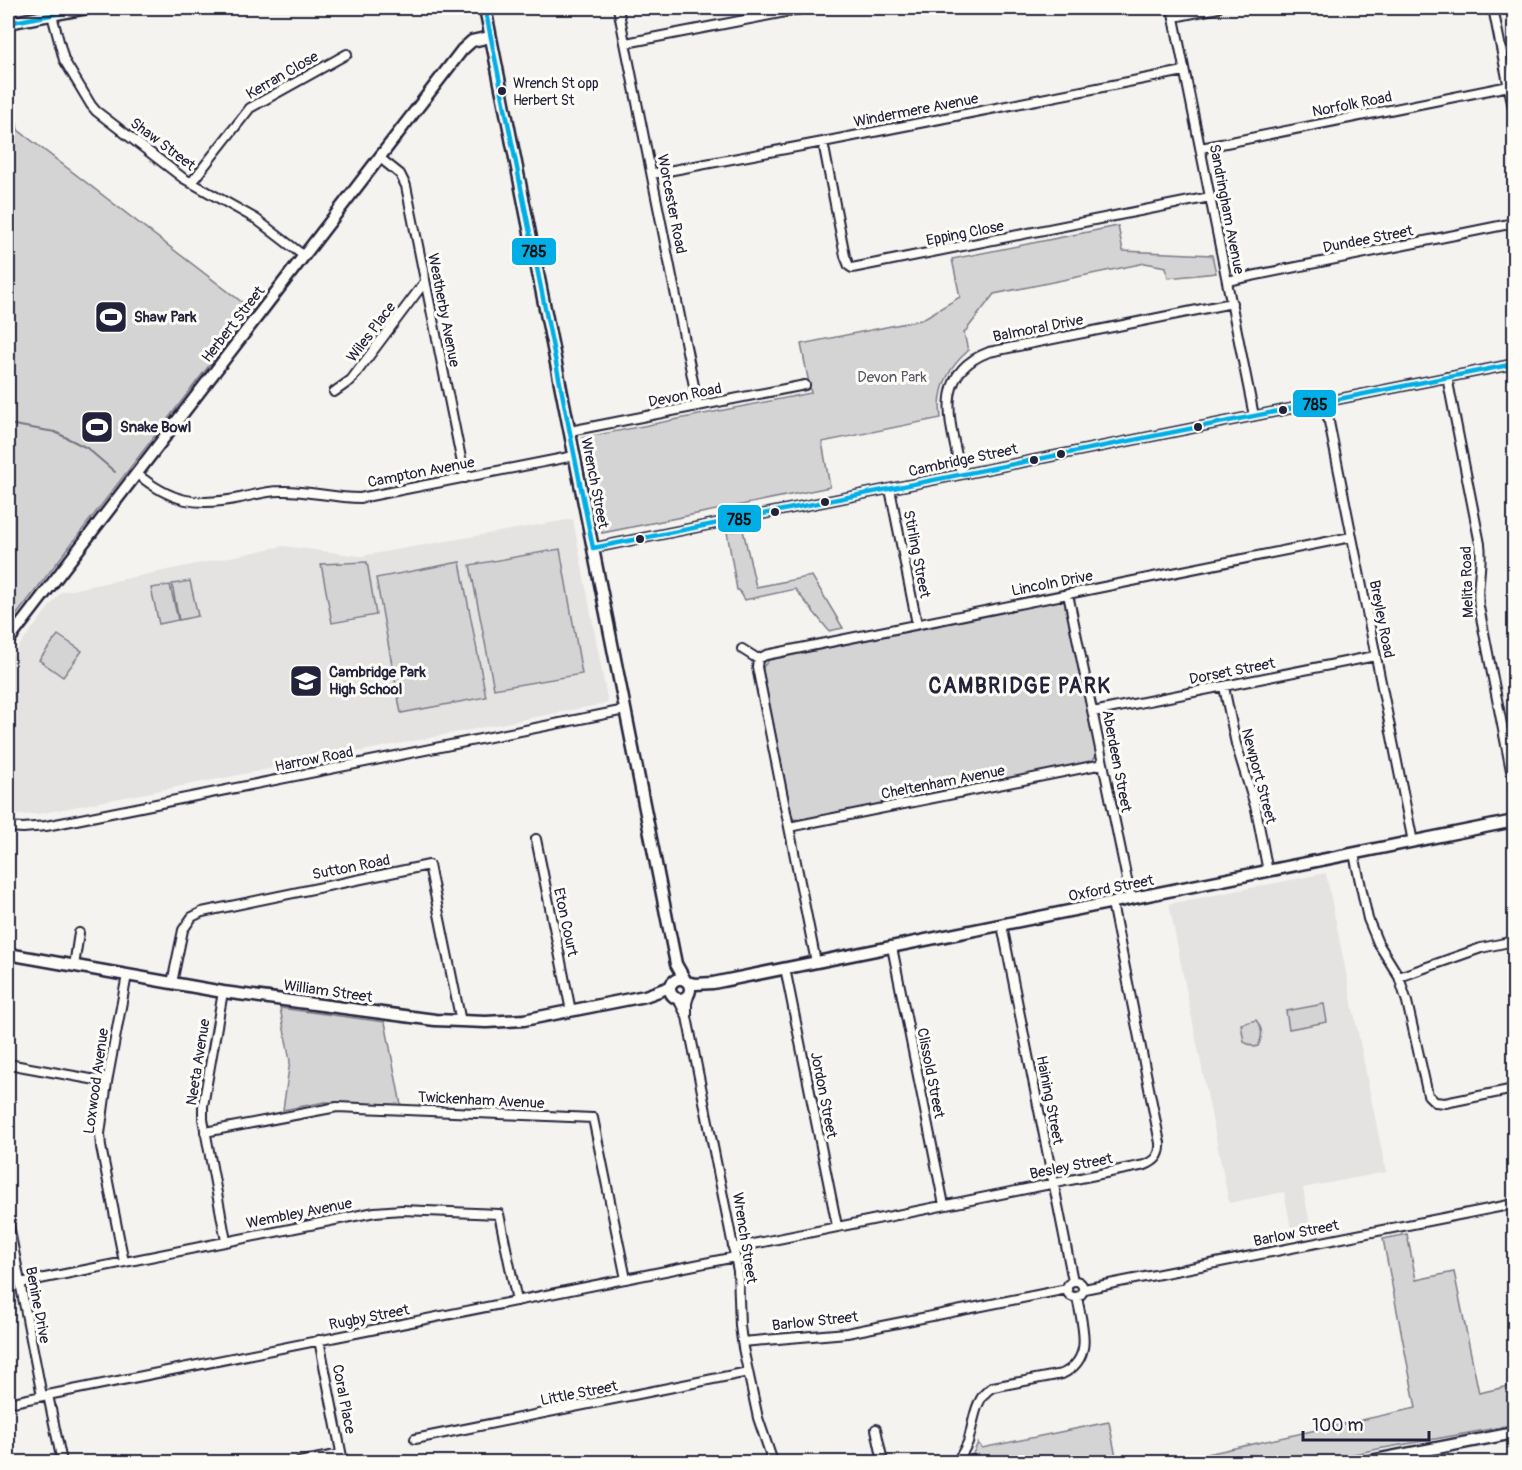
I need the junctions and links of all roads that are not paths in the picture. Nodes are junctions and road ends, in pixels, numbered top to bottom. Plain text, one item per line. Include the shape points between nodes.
1 (88, 8) edge
2 (484, 8) edge
3 (618, 8) edge
4 (806, 8) edge
5 (1172, 8) edge
6 (1218, 8) edge
7 (1493, 8) edge
8 (52, 15) junction
9 (1174, 17) junction
10 (8, 23) edge
11 (490, 37) junction
12 (626, 43) junction
13 (346, 54) dead end
14 (1184, 71) junction
15 (1511, 83) edge
16 (1515, 113) edge
17 (823, 142) junction
18 (1201, 148) junction
19 (380, 158) junction
20 (652, 174) junction
21 (191, 183) junction
22 (1210, 197) junction
23 (1515, 223) edge
24 (304, 256) junction
25 (1227, 281) junction
26 (424, 283) junction
27 (1232, 303) junction
28 (1515, 364) edge
29 (1447, 377) junction
30 (806, 385) dead end
31 (334, 392) dead end
32 (1325, 402) junction
33 (698, 406) junction
34 (1254, 416) junction
35 (570, 431) junction
36 (574, 456) junction
37 (136, 473) junction
38 (961, 474) junction
39 (465, 478) junction
40 (890, 489) junction
41 (1352, 537) junction
42 (593, 548) junction
43 (1068, 594) junction
44 (917, 624) junction
45 (8, 641) edge
46 (742, 649) dead end
47 (1375, 656) junction
48 (758, 659) junction
49 (1224, 687) junction
50 (626, 710) junction
51 (1093, 712) junction
52 (1103, 764) junction
53 (1515, 786) edge
54 (1515, 821) edge
55 (8, 827) edge
56 (789, 827) junction
57 (536, 839) dead end
58 (1413, 842) junction
59 (1354, 855) junction
60 (1268, 872) junction
61 (1131, 899) junction
62 (1112, 903) junction
63 (1002, 925) junction
64 (79, 933) dead end
65 (1515, 941) edge
66 (892, 947) junction
67 (8, 954) edge
68 (816, 962) junction
69 (74, 966) junction
70 (785, 968) junction
71 (127, 975) junction
72 (1399, 977) junction
73 (172, 983) junction
74 (681, 989) junction
75 (223, 992) junction
76 (571, 1011) junction
77 (460, 1022) junction
78 (8, 1064) edge
79 (107, 1082) junction
80 (1515, 1089) edge
81 (205, 1132) junction
82 (1053, 1183) junction
83 (1515, 1204) edge
84 (944, 1205) junction
85 (8, 1220) edge
86 (837, 1226) junction
87 (226, 1241) junction
88 (734, 1248) junction
89 (735, 1257) junction
90 (124, 1262) junction
91 (626, 1279) junction
92 (1073, 1281) junction
93 (20, 1283) junction
94 (1067, 1289) junction
95 (1084, 1289) junction
96 (1077, 1298) junction
97 (518, 1301) junction
98 (319, 1340) junction
99 (742, 1342) junction
100 (748, 1372) junction
101 (45, 1395) junction
102 (8, 1403) edge
103 (876, 1429) dead end
104 (1515, 1433) edge
105 (415, 1439) dead end
106 (342, 1458) edge
107 (1402, 1459) edge
108 (62, 1462) edge
109 (299, 1462) edge
110 (773, 1462) edge
111 (883, 1462) edge
112 (956, 1462) edge
113 (1365, 1462) edge

1 - 8 street
2 - 11 street, Wrench Street
3 - 12 street, Worcester Road
4 - 12 street
5 - 9 street, Sandringham Avenue
6 - 9 street
7 - 15 street
8 - 10 street
8 - 21 street, Shaw Street via 64,60 93,108
9 - 14 street, Sandringham Avenue
11 - 19 street, Herbert Street via 466,46
11 - 35 street, Wrench Street
12 - 20 street, Worcester Road
13 - 21 street, Kerran Close via 250,108
14 - 17 street, Windermere Avenue
14 - 18 street, Sandringham Avenue
15 - 16 street
15 - 18 street, Norfolk Road
17 - 20 street, Windermere Avenue
17 - 22 street, Epping Close via 845,256 852,268
18 - 22 street, Sandringham Avenue
19 - 24 street, Herbert Street
19 - 26 street, Weatherby Avenue via 405,183
20 - 33 street, Worcester Road
21 - 24 street, Shaw Street via 256,219
22 - 25 street, Sandringham Avenue
23 - 25 street, Dundee Street
24 - 37 street, Herbert Street
25 - 27 street, Sandringham Avenue
26 - 31 street, Wiles Place via 351,380
26 - 39 street, Weatherby Avenue
27 - 34 street, Sandringham Avenue
27 - 38 street, Balmoral Drive via 975,358 958,374 949,395 949,417
28 - 29 street, Cambridge Street
29 - 32 street, Cambridge Street
29 - 53 street, Melita Road via 1481,551 1479,607
30 - 33 street, Devon Road
32 - 34 street, Cambridge Street
32 - 41 street, Breyley Road
33 - 35 street, Devon Road
34 - 38 street, Cambridge Street
35 - 36 street, Wrench Street
36 - 39 street, Campton Avenue
36 - 42 street, Wrench Street
37 - 39 street, Campton Avenue via 166,494 205,503 282,490 365,497
37 - 45 street, Herbert Street
38 - 40 street, Cambridge Street
40 - 42 street, Cambridge Street
40 - 44 street, Stirling Street
41 - 43 street, Lincoln Drive
41 - 47 street, Breyley Road
42 - 50 street, Wrench Street
43 - 44 street, Lincoln Drive
43 - 51 street, Aberdeen Street
44 - 48 street, Lincoln Drive
46 - 48 street
47 - 49 street, Dorset Street
47 - 58 street, Breyley Road
48 - 56 street via 759,682
49 - 51 street, Dorset Street
49 - 60 street, Newport Street
50 - 55 street, Harrow Road via 46,826
50 - 74 street, Wrench Street
51 - 52 street, Aberdeen Street
52 - 56 street, Cheltenham Avenue
52 - 61 street, Aberdeen Street
54 - 58 street, Oxford Street
56 - 68 street
57 - 76 street, Eton Court
58 - 59 street, Oxford Street
59 - 60 street, Oxford Street
59 - 72 street via 1368,919
60 - 61 street, Oxford Street
61 - 62 street, Oxford Street
62 - 63 street, Oxford Street
62 - 82 street, Besley Street via 1160,1143 1159,1154 1145,1165
63 - 66 street, Oxford Street
63 - 82 street, Haining Street
64 - 69 street
65 - 72 street via 1481,948
66 - 68 street, Oxford Street
66 - 84 street, Clissold Street
67 - 69 street, William Street
68 - 70 street, Oxford Street
69 - 71 street, William Street
70 - 74 street, Oxford Street
70 - 86 street, Jordon Street
71 - 73 street, William Street
71 - 79 street, Loxwood Avenue
72 - 80 street via 1430,1097 1445,1103
73 - 75 street, William Street
73 - 77 street, Sutton Road via 183,930 192,917 202,912 429,865
74 - 76 street, William Street
74 - 88 street, Wrench Street via 687,1003
75 - 77 street, William Street
75 - 81 street, Neeta Avenue via 203,1106
76 - 77 street, William Street via 524,1020
78 - 79 street
79 - 90 street, Loxwood Avenue via 100,1139
81 - 87 street, Neeta Avenue
81 - 91 street, Twickenham Avenue via 337,1107 593,1118
82 - 84 street, Besley Street
82 - 92 street, Haining Street
83 - 95 street, Barlow Street
84 - 86 street, Besley Street
85 - 93 street, Benine Drive
86 - 88 street, Besley Street
87 - 90 street, Wembley Avenue
87 - 97 street, Wembley Avenue via 384,1211 499,1214
88 - 89 street, Wrench Street
89 - 91 street, Rugby Street
89 - 99 street, Wrench Street
90 - 93 street, Wembley Avenue
91 - 97 street, Rugby Street
92 - 94 street
92 - 95 street
93 - 101 street, Benine Drive
94 - 96 street via 1070,1296
94 - 99 street, Barlow Street via 847,1333
95 - 96 street
96 - 112 street via 1084,1344 1076,1364 1062,1374 986,1391 979,1400 968,1442
97 - 98 street, Rugby Street
98 - 101 street, Rugby Street
98 - 106 street, Coral Place
99 - 100 street, Wrench Street
100 - 105 street, Little Street
100 - 110 street, Wrench Street
101 - 102 street, Rugby Street
101 - 108 street, Benine Drive
103 - 111 street
104 - 107 street
106 - 109 street
107 - 113 street

